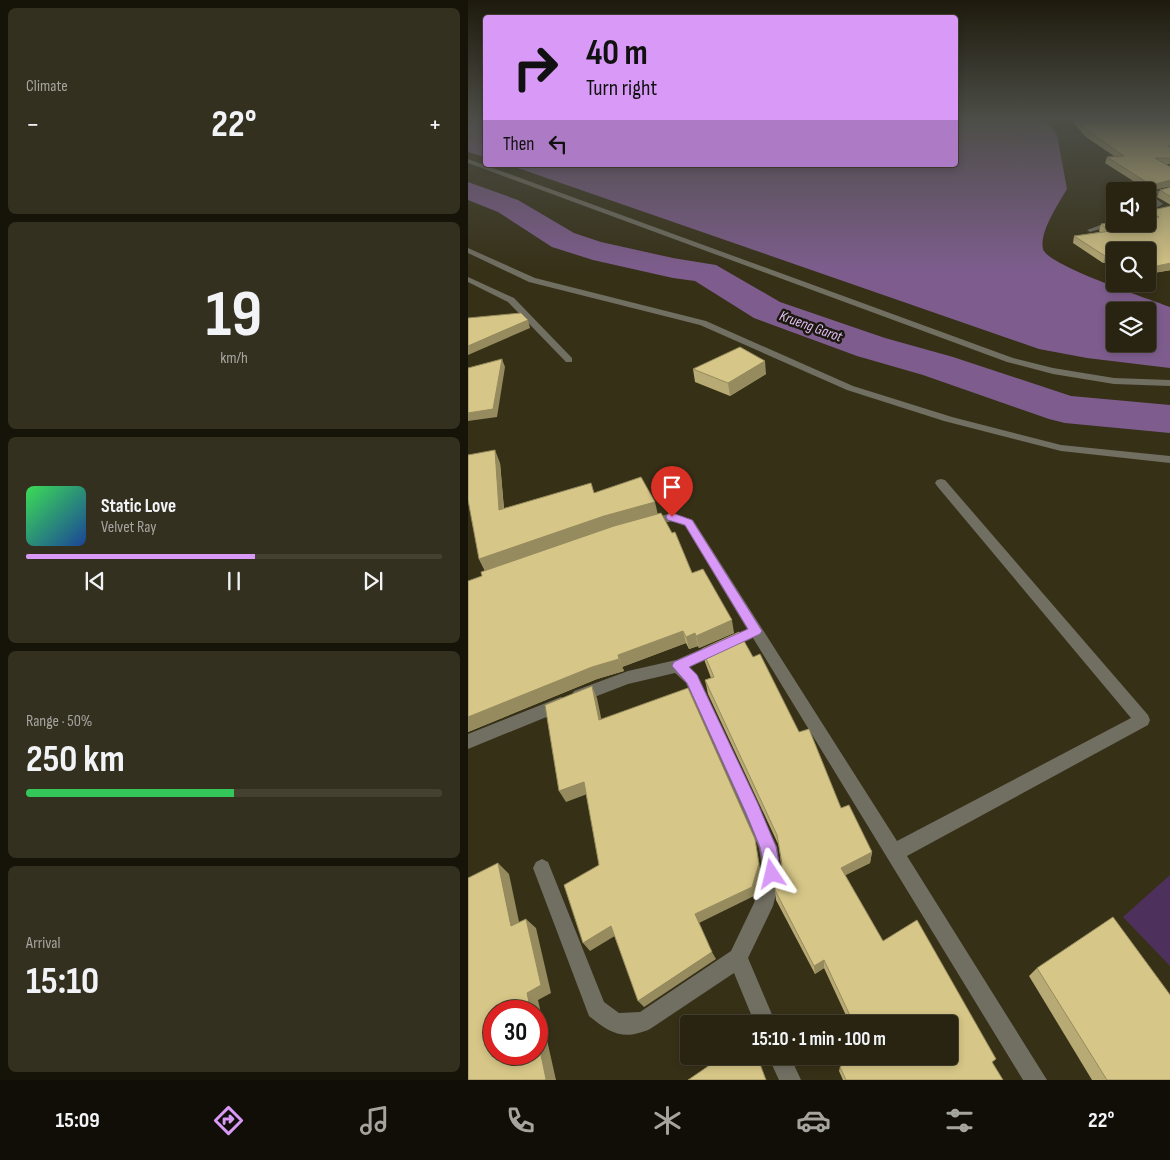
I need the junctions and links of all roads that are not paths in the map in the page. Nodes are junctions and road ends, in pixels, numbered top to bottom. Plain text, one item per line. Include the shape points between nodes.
1 (496, 171) edge
2 (1170, 189) edge
3 (1156, 193) edge
4 (1156, 201) edge
5 (1156, 207) edge
6 (1106, 225) edge
7 (1090, 230) dead end
8 (468, 250) edge
9 (468, 279) edge
10 (569, 360) dead end
11 (1170, 383) edge
12 (1170, 460) edge
13 (941, 483) dead end
14 (638, 527) edge
15 (756, 631) junction
16 (678, 666) junction
17 (468, 742) edge
18 (894, 853) junction
19 (542, 868) dead end
20 (738, 958) junction
21 (762, 1015) edge
22 (784, 1065) edge
23 (790, 1080) edge
24 (1036, 1080) edge

1 - 11 street via 1010,360 1114,381
2 - 3 street
4 - 5 street via 1162,205
6 - 7 street
8 - 12 street via 532,280 703,323 850,388 948,420 1061,448
9 - 10 street via 511,300
13 - 18 street via 1142,720
14 - 15 street via 672,517 688,523
15 - 16 street
15 - 18 street
16 - 17 street via 620,679
16 - 20 street via 692,679 768,847 772,874 763,906
18 - 24 street
19 - 20 street via 596,1009 616,1024 643,1022
20 - 21 street
22 - 23 street

